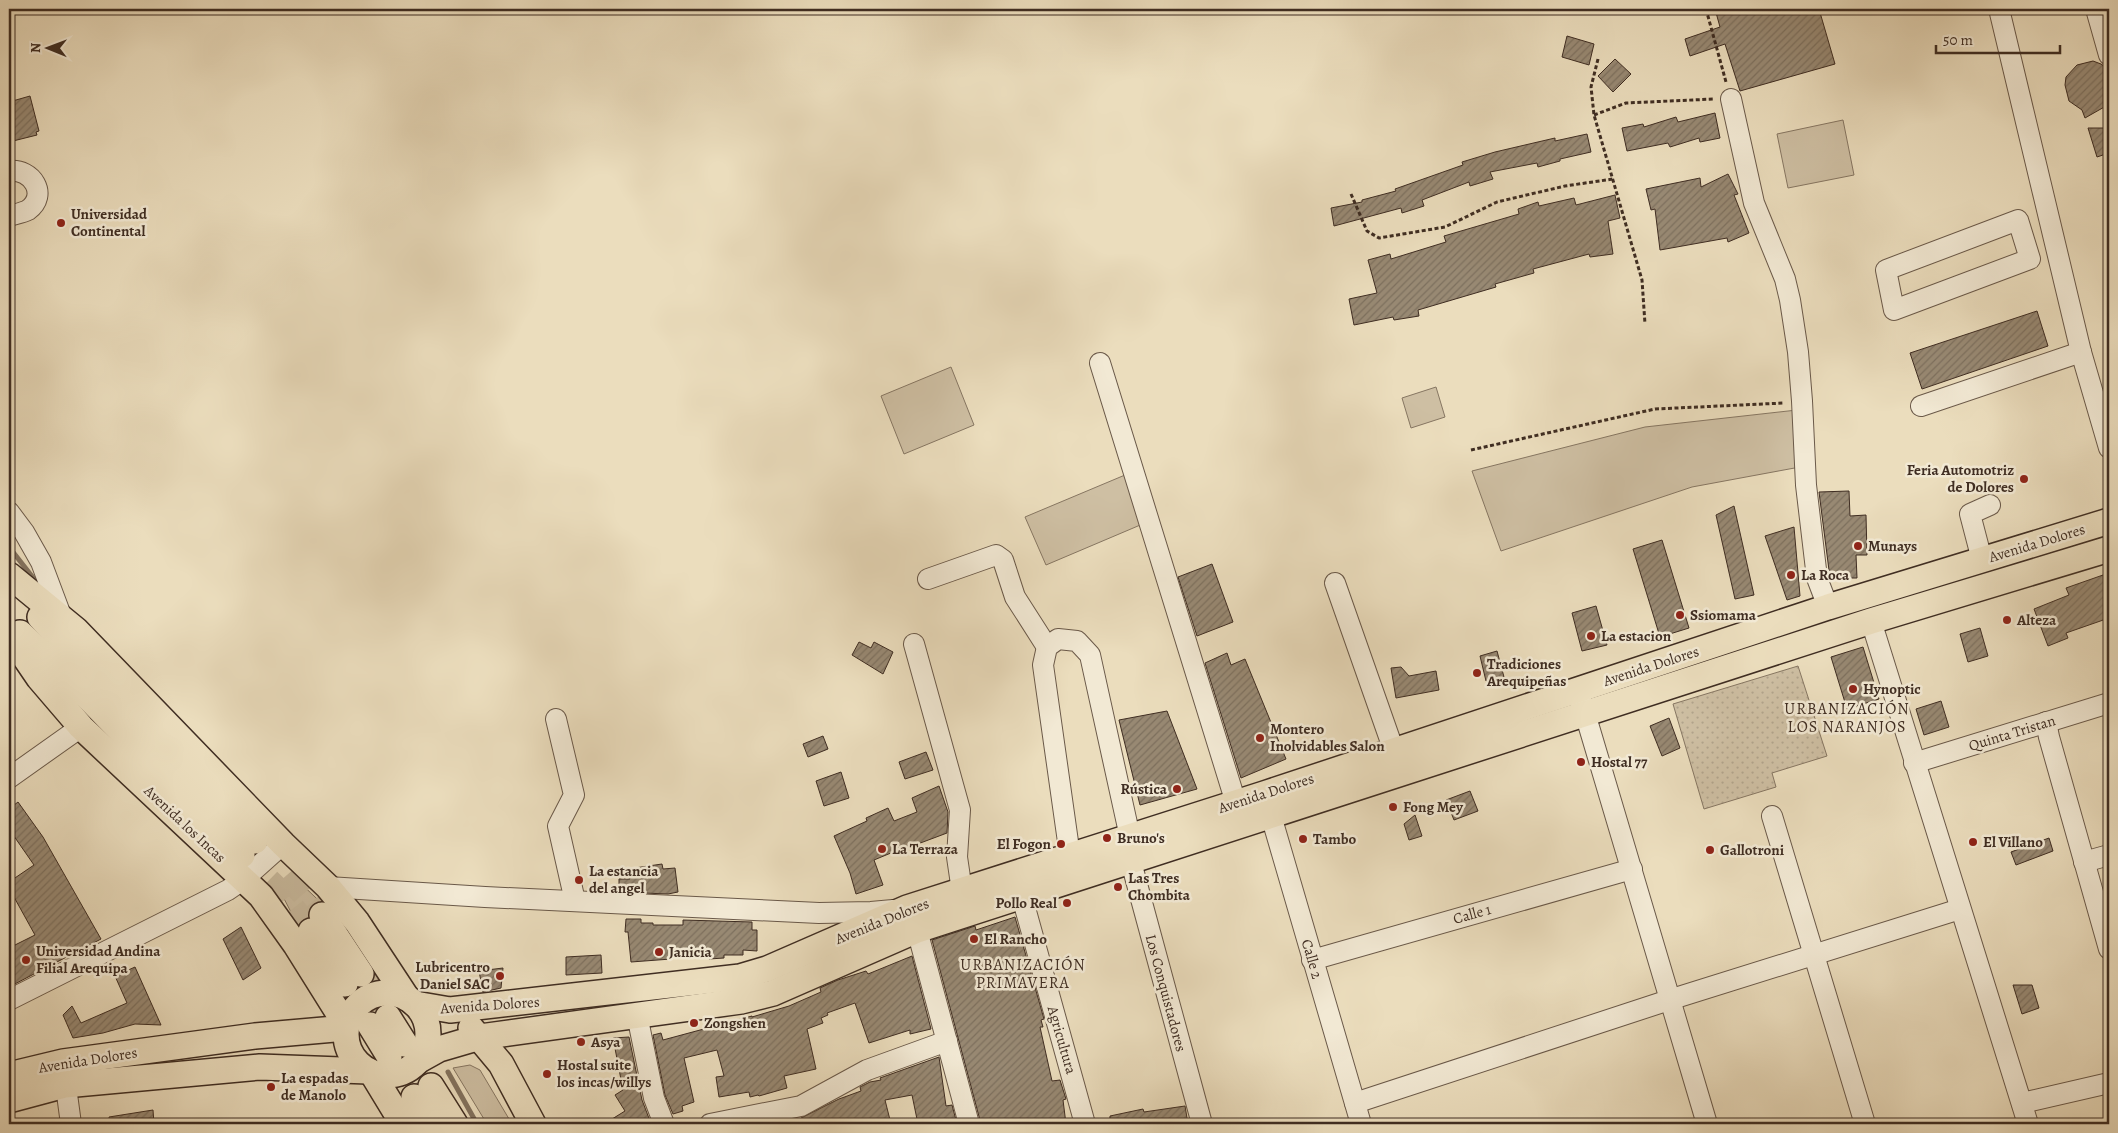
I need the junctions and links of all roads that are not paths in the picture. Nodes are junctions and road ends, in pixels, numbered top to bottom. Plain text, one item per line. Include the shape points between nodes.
1 (1999, 9) edge
2 (2096, 9) edge
3 (2109, 55) edge
4 (1731, 99) road end
5 (9, 171) edge
6 (9, 216) edge
7 (2050, 228) junction
8 (2023, 236) junction
9 (2081, 352) junction
10 (1100, 363) dead end
11 (1921, 406) dead end
12 (2109, 448) edge
13 (1990, 505) dead end
14 (9, 512) edge
15 (2109, 521) edge
16 (2109, 549) edge
17 (1982, 560) junction
18 (9, 575) edge
19 (928, 579) dead end
20 (1335, 583) dead end
21 (9, 584) edge
22 (1828, 608) junction
23 (62, 618) junction
24 (1871, 621) junction
25 (9, 623) edge
26 (9, 634) edge
27 (914, 644) dead end
28 (1047, 647) junction
29 (1578, 690) junction
30 (2109, 703) edge
31 (1585, 713) junction
32 (556, 719) dead end
33 (2046, 722) junction
34 (81, 727) junction
35 (1394, 751) junction
36 (1914, 763) junction
37 (9, 778) edge
38 (1236, 803) junction
39 (1267, 805) junction
40 (1772, 816) dead end
41 (283, 844) junction
42 (1130, 850) junction
43 (2109, 855) edge
44 (1070, 856) junction
45 (247, 858) junction
46 (2084, 862) junction
47 (1632, 869) junction
48 (328, 887) junction
49 (962, 891) junction
50 (1022, 897) junction
51 (575, 901) junction
52 (1960, 909) junction
53 (912, 919) junction
54 (316, 923) tunnel mouth
55 (2109, 949) edge
56 (1814, 954) junction
57 (1312, 960) junction
58 (353, 979) tunnel mouth
59 (9, 1000) edge
60 (1669, 1000) junction
61 (411, 1001) junction
62 (450, 1010) junction
63 (637, 1014) junction
64 (363, 1024) junction
65 (514, 1032) junction
66 (480, 1037) junction
67 (947, 1041) junction
68 (391, 1060) junction
69 (501, 1064) junction
70 (64, 1073) junction
71 (9, 1075) edge
72 (2109, 1083) edge
73 (9, 1100) edge
74 (1355, 1103) junction
75 (2022, 1103) junction
76 (71, 1124) edge
77 (403, 1124) edge
78 (431, 1124) edge
79 (455, 1124) edge
80 (533, 1124) edge
81 (664, 1124) edge
82 (710, 1124) edge
83 (969, 1124) edge
84 (1085, 1124) edge
85 (1202, 1124) edge
86 (1361, 1124) edge
87 (1707, 1124) edge
88 (1865, 1124) edge
89 (2028, 1124) edge

1 - 7 street
2 - 3 street
4 - 22 street via 1754,203 1788,290 1796,337 1816,578
5 - 6 street via 30,175 37,188 31,207
7 - 8 street
7 - 9 street
8 - 8 street via 2018,220 1886,270 1894,310 2030,259
9 - 11 street
9 - 12 street
10 - 38 street
13 - 17 street via 1970,514
14 - 23 street via 41,562
15 - 17 main road, Avenida Dolores
16 - 24 main road, Avenida Dolores
17 - 22 main road, Avenida Dolores
18 - 23 main road
19 - 28 street via 996,555 1003,560 1015,597
20 - 35 street
21 - 45 main road, Avenida los Incas
22 - 29 main road, Avenida Dolores
23 - 41 main road
24 - 31 main road, Avenida Dolores
24 - 36 street
25 - 45 main road, Avenida los Incas via 71,680
26 - 34 main road, Avenida los Incas via 39,678
27 - 49 street via 960,810 957,857
28 - 42 street, Los Conquistadores via 1058,639 1077,641 1090,654
28 - 44 street via 1043,664
29 - 31 street
29 - 35 main road, Avenida Dolores
30 - 33 street, Quinta Tristan
31 - 39 main road, Avenida Dolores
31 - 47 street
32 - 51 street via 574,795 558,826
33 - 36 street, Quinta Tristan
33 - 46 street
34 - 37 street
34 - 45 main road, Avenida los Incas
35 - 39 main road, Avenida Dolores
36 - 52 street
38 - 39 main road, Avenida Dolores
38 - 42 main road, Avenida Dolores
39 - 42 main road, Avenida Dolores
39 - 57 street, Calle 2
40 - 56 street
41 - 45 street
41 - 48 main road
42 - 44 main road, Avenida Dolores
42 - 50 main road, Avenida Dolores
42 - 85 street, Los Conquistadores
43 - 46 street
44 - 49 main road, Avenida Dolores
45 - 59 street via 228,890
45 - 64 main road, Avenida los Incas via 261,896 296,945
46 - 55 street
47 - 57 street, Calle 1
47 - 60 street
48 - 51 street
48 - 61 main road via 357,922
49 - 53 main road, Avenida Dolores
50 - 53 main road, Avenida Dolores
50 - 84 street, Agricultura
51 - 53 street via 819,913 871,912
52 - 56 street
52 - 75 street
53 - 62 main road, Avenida Dolores via 740,977
53 - 63 main road, Avenida Dolores via 773,993 741,1001
53 - 67 street
54 - 58 main road
56 - 60 street
56 - 88 street
57 - 74 street, Calle 2
60 - 74 street
60 - 87 street
61 - 62 main road, Avenida Dolores via 433,1009
61 - 64 main road, Avenida Dolores via 392,993 377,994 363,1000 352,1011
61 - 68 main road via 423,1012 428,1035 426,1048
62 - 66 main road
63 - 65 main road, Avenida Dolores
63 - 81 street via 654,1098
64 - 68 main road, Avenida los Incas
64 - 68 main road via 346,1041 358,1063
64 - 70 main road, Avenida Dolores via 255,1036
65 - 66 main road, Avenida Dolores
65 - 69 main road
66 - 68 main road, Avenida Dolores
66 - 69 main road
67 - 82 street via 867,1070 801,1106
67 - 83 street
68 - 70 main road, Avenida Dolores
68 - 77 main road
69 - 80 main road
70 - 71 main road, Avenida Dolores
70 - 73 main road, Avenida Dolores
70 - 76 street
72 - 75 street
74 - 86 street, Calle 2
75 - 89 street
78 - 79 main road via 423,1092

